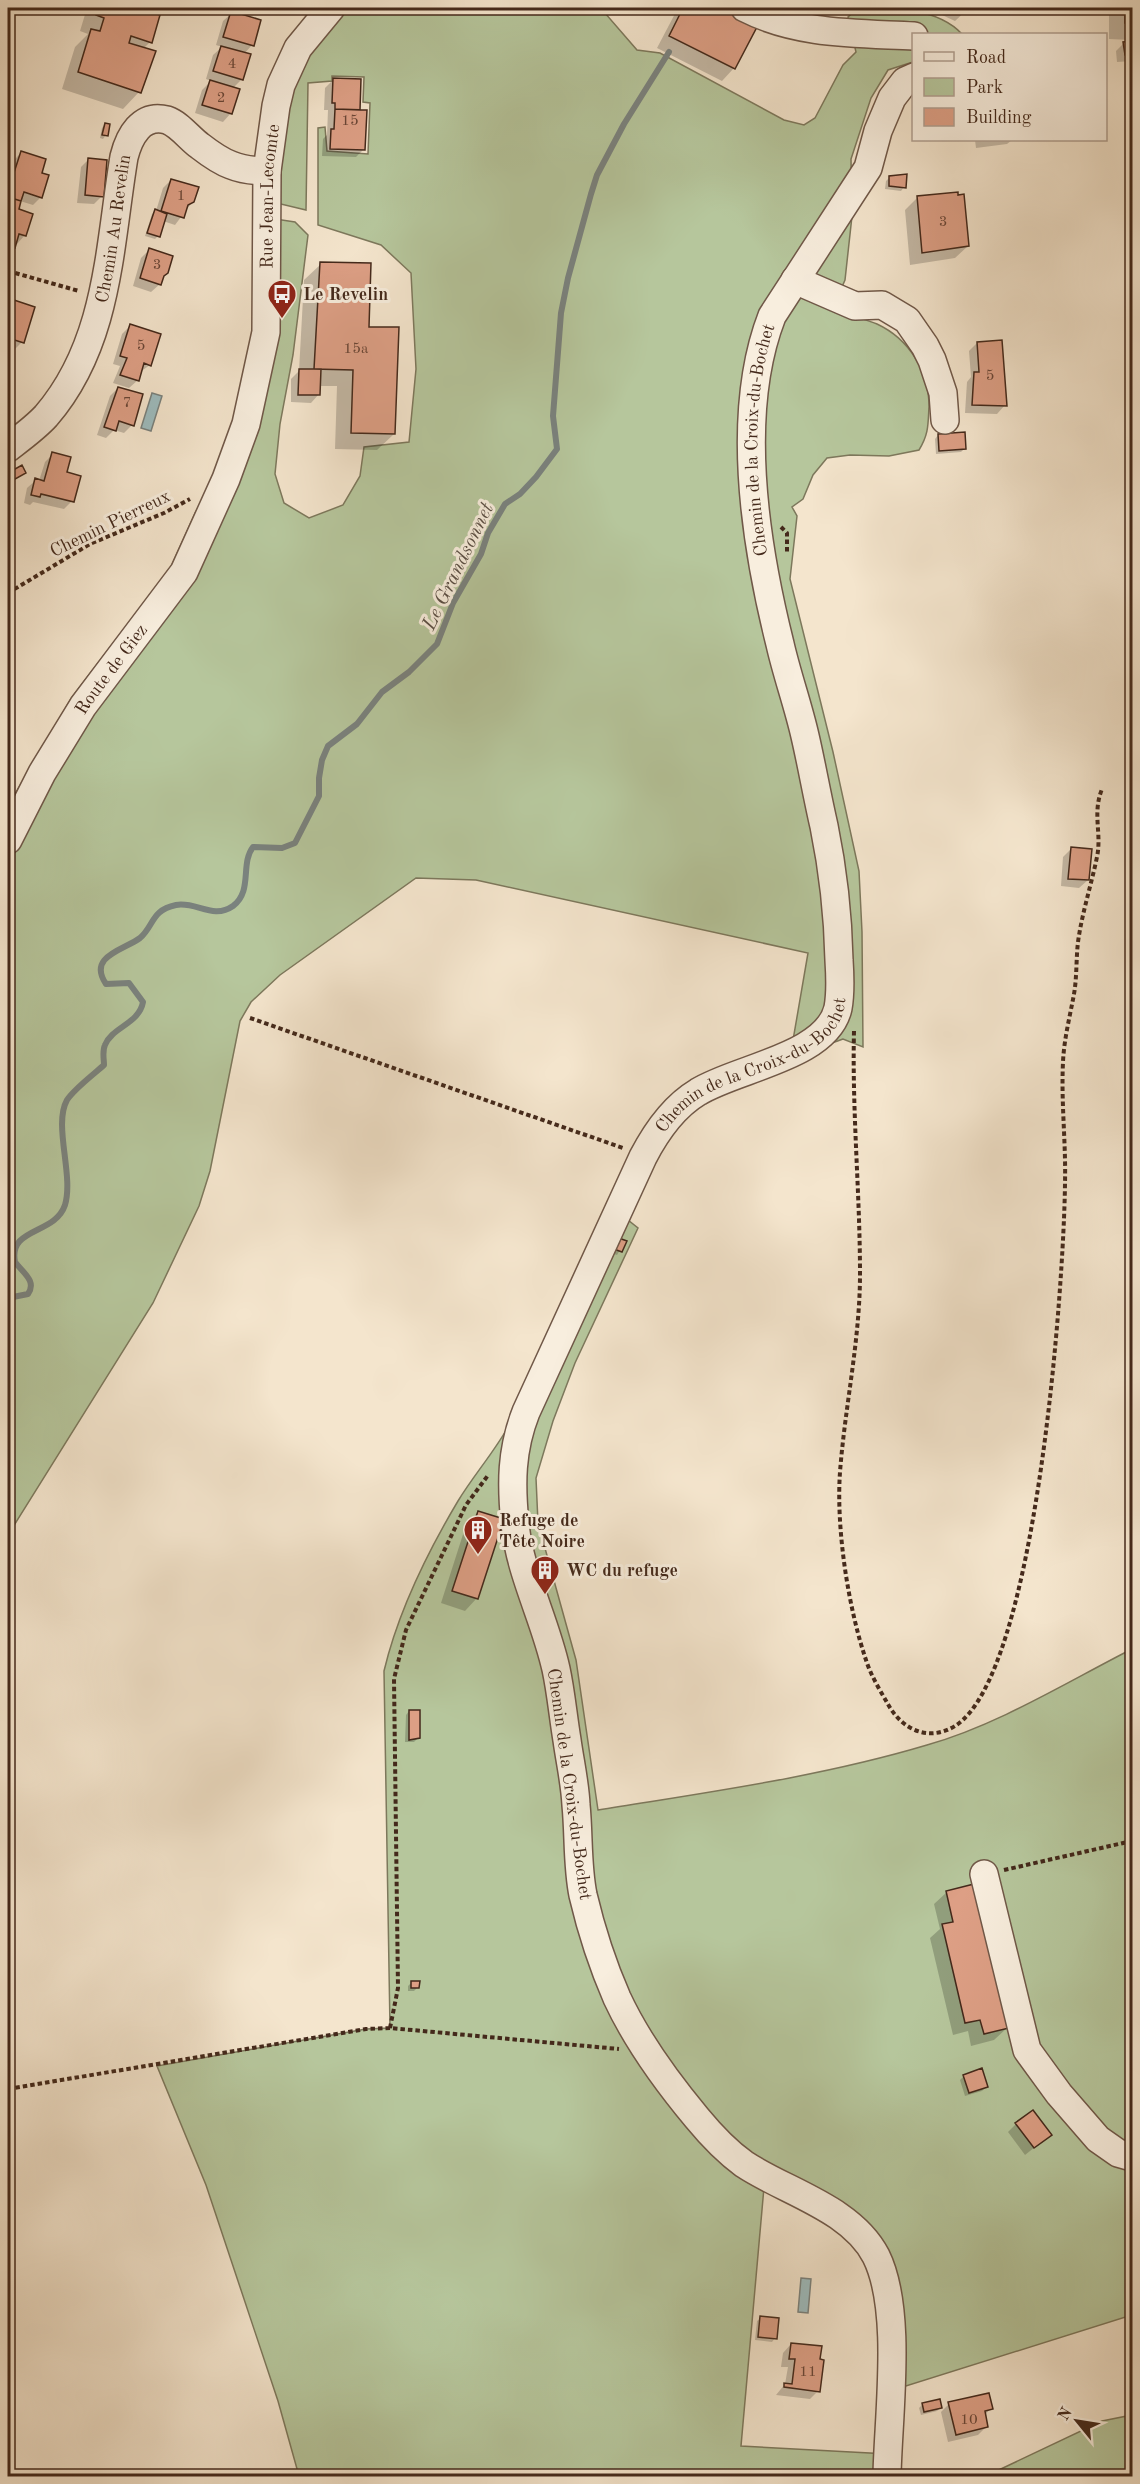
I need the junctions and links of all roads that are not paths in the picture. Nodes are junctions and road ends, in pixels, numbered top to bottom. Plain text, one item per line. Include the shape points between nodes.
1 (331, 8) edge
2 (745, 8) edge
3 (912, 36) edge
4 (912, 78) edge
5 (267, 171) junction
6 (795, 280) junction
7 (945, 420) dead end
8 (8, 448) edge
9 (222, 490) joint
10 (8, 840) edge
11 (984, 1874) road end
12 (1132, 2157) edge
13 (887, 2476) edge

1 - 5 street, Rue Jean-Lecomte via 298,48 281,85
2 - 3 street via 815,30
4 - 6 street, Chemin de la Croix-du-Bochet via 892,98 868,168
5 - 8 street, Chemin Au Revelin via 230,165 169,121 158,119 136,129 124,157 103,298 89,345 69,385 45,418
5 - 9 street, Rue Jean-Lecomte via 266,332 246,423
6 - 7 street via 855,306 882,305 907,320 932,360 943,393
6 - 13 street, Chemin de la Croix-du-Bochet via 772,316 759,359 752,425 757,516 779,642 805,735 830,853 839,927 837,1009 817,1039 718,1082 690,1098 664,1123 643,1157 516,1438 513,1477 519,1552 556,1670 576,1802 583,1894 618,1999 647,2051 722,2146 745,2164 835,2214 873,2252 881,2267 890,2315
9 - 10 street, Route de Giez via 184,572 83,706 42,773
11 - 12 street via 1027,2050 1098,2139 1118,2153

